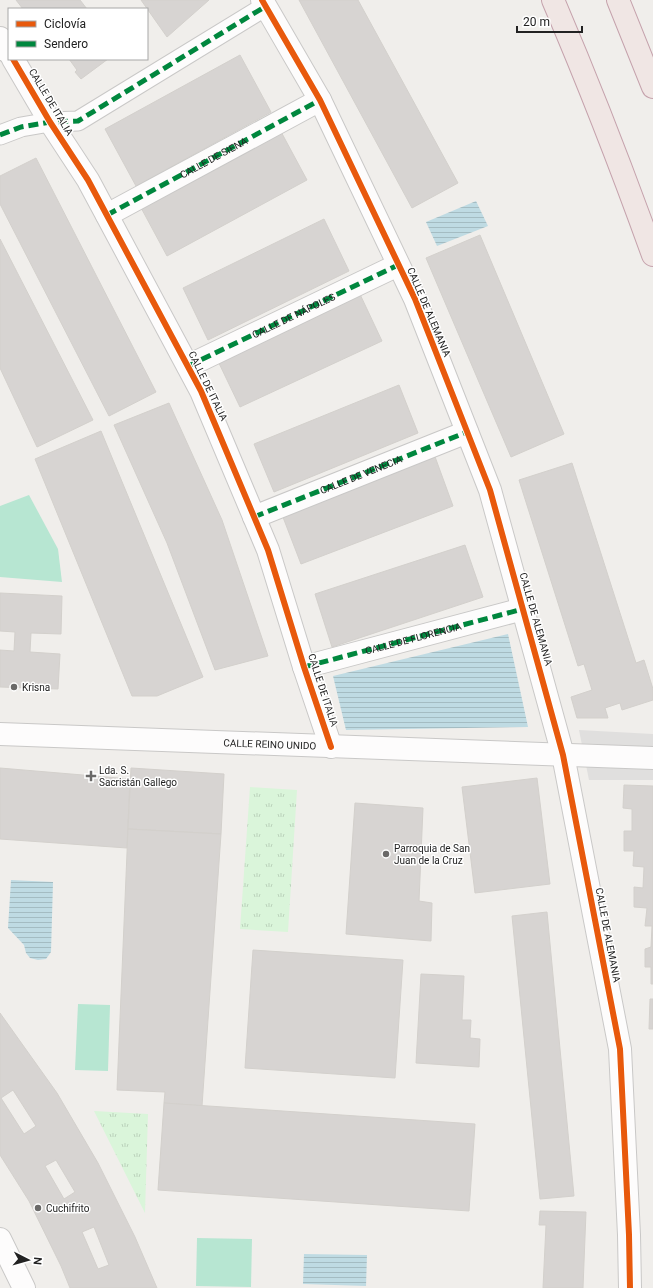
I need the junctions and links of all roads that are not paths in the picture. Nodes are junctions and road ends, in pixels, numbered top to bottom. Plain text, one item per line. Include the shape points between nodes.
1 (553, 0) edge
2 (618, 0) edge
3 (264, 3) edge
4 (0, 38) edge
5 (8, 51) edge
6 (14, 60) edge
7 (653, 87) edge
8 (320, 100) junction
9 (50, 122) junction
10 (0, 135) edge
11 (107, 215) junction
12 (653, 255) edge
13 (398, 265) junction
14 (188, 366) junction
15 (467, 432) junction
16 (254, 517) junction
17 (523, 609) junction
18 (304, 667) junction
19 (0, 734) edge
20 (331, 747) junction
21 (563, 755) junction
22 (653, 758) edge
23 (0, 1239) edge
24 (24, 1288) edge
25 (630, 1288) edge

1 - 12 highway via 580,63
2 - 7 highway
3 - 8 street, CALLE DE ALEMANIA
3 - 9 street via 78,120
4 - 5 street
6 - 9 street, CALLE DE ITALIA
8 - 11 street, CALLE DE SIENA
8 - 13 street, CALLE DE ALEMANIA
9 - 10 street via 21,127
9 - 11 street, CALLE DE ITALIA via 88,180
11 - 14 street, CALLE DE ITALIA
13 - 14 street, CALLE DE NÁPOLES
13 - 15 street, CALLE DE ALEMANIA via 415,299
14 - 16 street, CALLE DE ITALIA
15 - 16 street, CALLE DE VENECIA
15 - 17 street, CALLE DE ALEMANIA via 490,490
16 - 18 street, CALLE DE ITALIA via 268,550
17 - 18 street, CALLE DE FLORENCIA
17 - 21 street, CALLE DE ALEMANIA
18 - 20 street, CALLE DE ITALIA
19 - 20 street, CALLE REINO UNIDO
20 - 21 street, CALLE REINO UNIDO
21 - 22 street, CALLE REINO UNIDO
21 - 25 street, CALLE DE ALEMANIA via 620,1049
23 - 24 street

